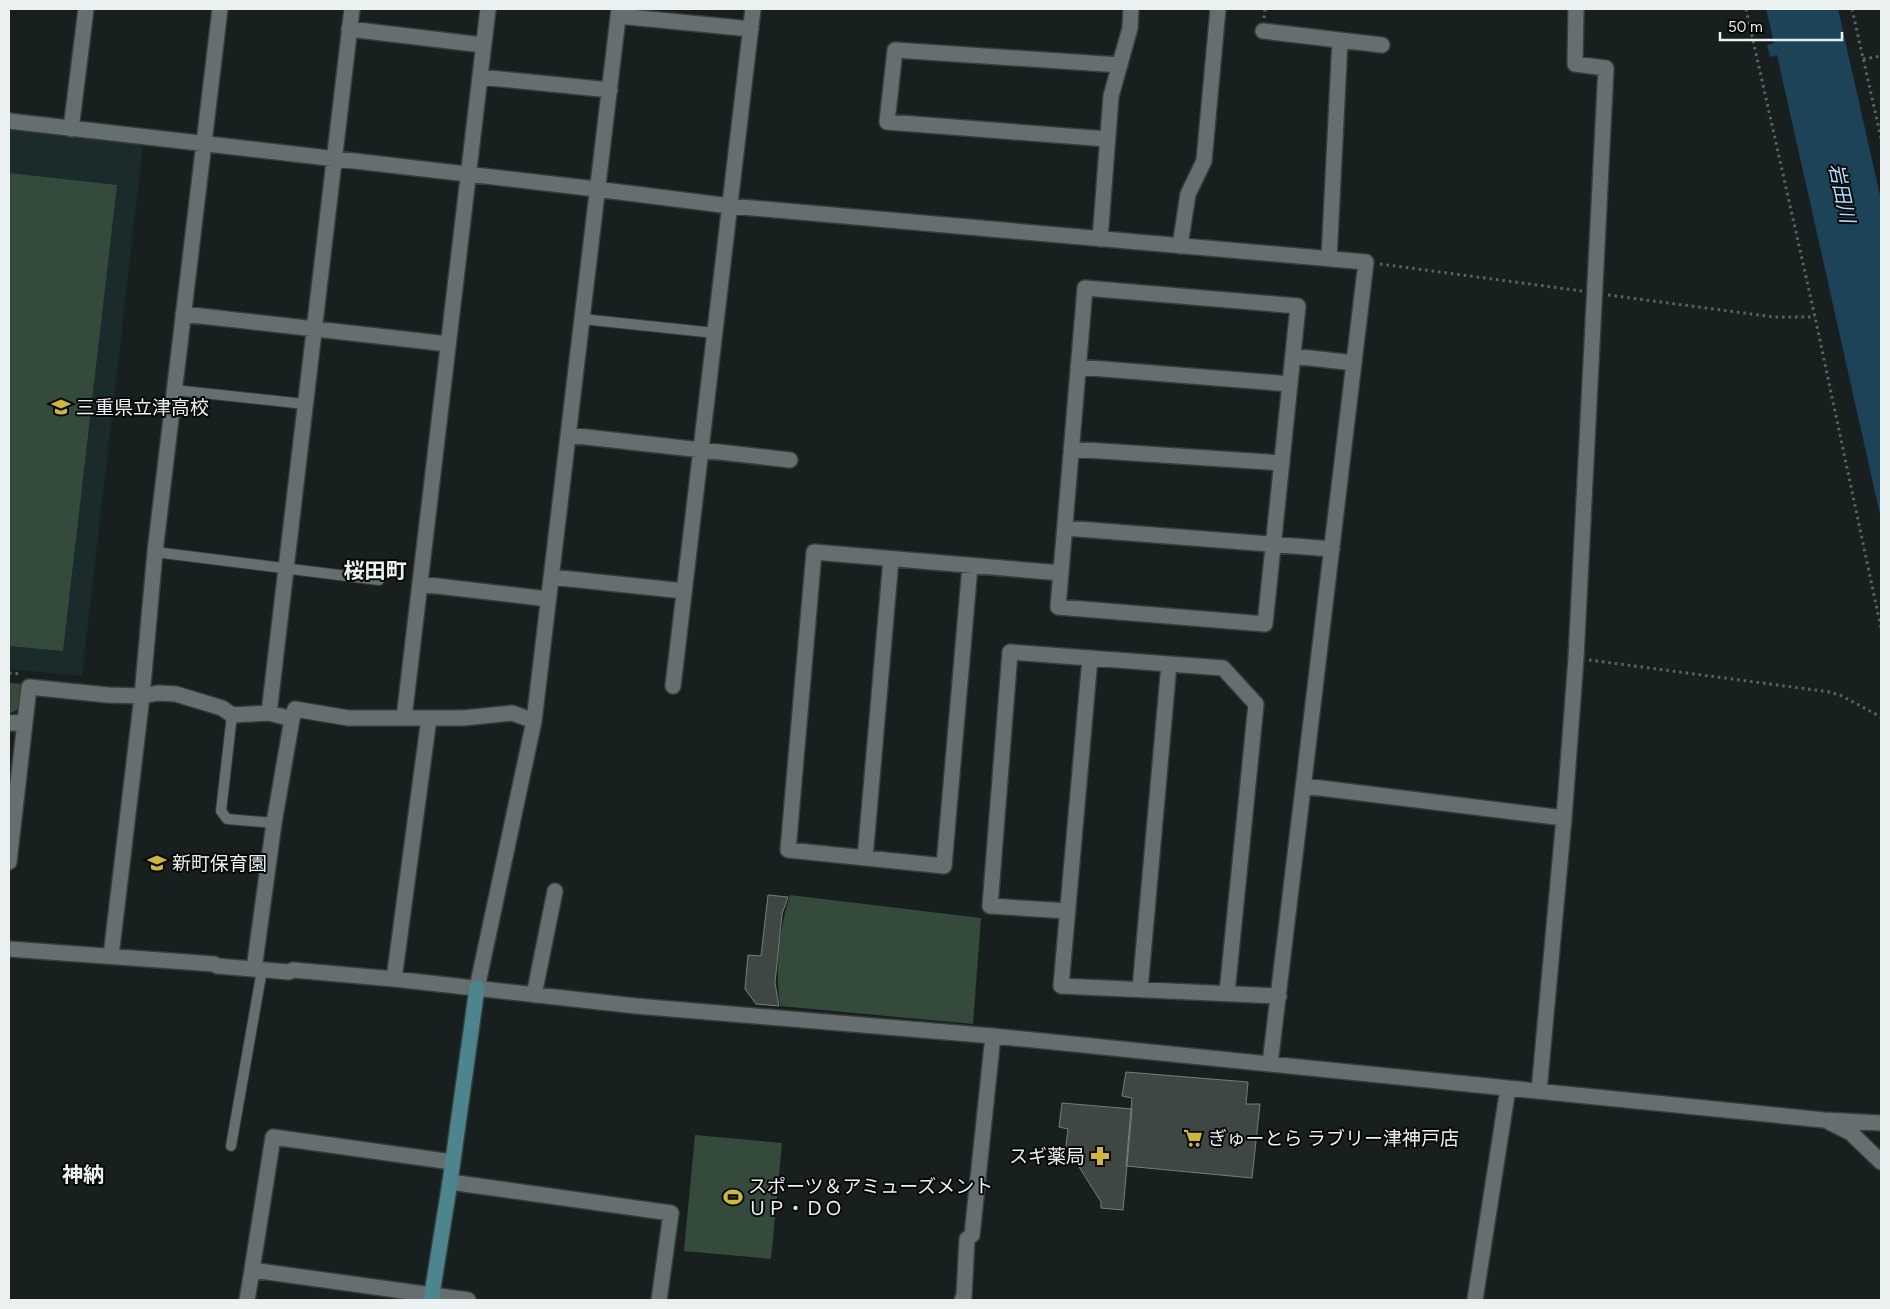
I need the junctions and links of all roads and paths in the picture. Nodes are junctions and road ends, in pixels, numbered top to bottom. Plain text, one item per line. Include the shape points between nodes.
1 (86, 9) edge
2 (220, 9) edge
3 (352, 9) edge
4 (488, 9) edge
5 (753, 9) edge
6 (1131, 9) edge
7 (1218, 9) edge
8 (1576, 9) edge
9 (1746, 9) edge
10 (1852, 9) edge
11 (619, 12) edge
12 (751, 28) junction
13 (349, 29) junction
14 (1263, 31) dead end
15 (1340, 40) junction
16 (483, 45) junction
17 (1382, 45) dead end
18 (1881, 56) edge
19 (1863, 59) junction
20 (1120, 65) junction
21 (480, 77) junction
22 (610, 90) junction
23 (9, 121) edge
24 (72, 128) junction
25 (1881, 138) edge
26 (1107, 139) junction
27 (203, 144) junction
28 (334, 159) junction
29 (468, 174) junction
30 (596, 189) junction
31 (730, 206) junction
32 (1100, 239) junction
33 (1180, 246) junction
34 (1329, 259) junction
35 (1366, 262) junction
36 (1594, 293) junction
37 (183, 314) junction
38 (1815, 317) junction
39 (582, 319) junction
40 (314, 329) junction
41 (715, 333) junction
42 (448, 344) junction
43 (1293, 356) junction
44 (1354, 363) junction
45 (1078, 367) junction
46 (1290, 384) junction
47 (174, 390) junction
48 (305, 404) junction
49 (568, 435) junction
50 (1071, 449) junction
51 (701, 450) junction
52 (790, 460) dead end
53 (1282, 463) junction
54 (1064, 528) junction
55 (1273, 544) junction
56 (1332, 549) junction
57 (155, 552) junction
58 (891, 559) junction
59 (970, 566) junction
60 (286, 567) junction
61 (1061, 573) junction
62 (551, 577) junction
63 (379, 580) dead end
64 (420, 584) junction
65 (684, 591) junction
66 (548, 599) junction
67 (1881, 628) edge
68 (1090, 658) junction
69 (1576, 658) junction
70 (1168, 664) junction
71 (673, 686) dead end
72 (142, 696) junction
73 (269, 713) junction
74 (232, 715) junction
75 (1881, 717) edge
76 (404, 718) junction
77 (429, 718) junction
78 (292, 719) junction
79 (534, 720) junction
80 (24, 722) junction
81 (9, 723) edge
82 (1304, 786) junction
83 (1564, 818) junction
84 (274, 823) junction
85 (865, 858) junction
86 (9, 862) edge
87 (555, 891) dead end
88 (1068, 912) junction
89 (9, 949) edge
90 (112, 956) junction
91 (258, 969) junction
92 (394, 979) junction
93 (477, 988) junction
94 (1140, 989) junction
95 (1227, 993) junction
96 (534, 994) junction
97 (1279, 996) junction
98 (993, 1036) junction
99 (1270, 1064) junction
100 (1508, 1088) junction
101 (1539, 1091) junction
102 (1824, 1120) junction
103 (1881, 1123) edge
104 (231, 1146) dead end
105 (452, 1162) junction
106 (1881, 1162) edge
107 (450, 1182) junction
108 (252, 1270) junction
109 (432, 1298) edge
110 (247, 1300) edge
111 (468, 1300) edge
112 (659, 1300) edge
113 (962, 1300) edge
114 (1475, 1300) edge

1 - 24 street
2 - 27 street
3 - 13 street
4 - 16 street
5 - 12 street
6 - 20 street via 1130,28
7 - 33 street via 1204,161 1188,194
8 - 36 street via 1574,64 1606,68
9 - 38 path
10 - 19 path
11 - 12 street via 631,16
11 - 22 street
12 - 31 street
13 - 16 street
13 - 28 street
14 - 15 street
15 - 17 street
15 - 34 street
16 - 21 street
18 - 19 path
19 - 25 path
20 - 26 street via 1111,96
20 - 26 street via 895,50 887,122
21 - 22 street
21 - 29 street
22 - 30 street
23 - 24 street
24 - 27 street
26 - 32 street
27 - 28 street
27 - 37 street
28 - 29 street
28 - 40 street
29 - 30 street
29 - 42 street
30 - 31 street
30 - 39 street
31 - 32 street
31 - 41 street
32 - 33 street
33 - 34 street
34 - 35 street
35 - 36 path
35 - 44 street
36 - 38 path via 1774,317
36 - 69 street
37 - 40 street
37 - 47 street
38 - 67 path
39 - 41 lane
39 - 49 street
40 - 42 street
40 - 48 street
41 - 51 street
42 - 64 street
43 - 44 street
43 - 45 street via 1298,306 1085,288
43 - 46 street
44 - 56 street
45 - 46 street
45 - 50 street
46 - 53 street
47 - 48 lane
47 - 57 street
48 - 60 street
49 - 51 street
49 - 62 street
50 - 53 street
50 - 54 street
51 - 52 street
51 - 65 street
53 - 55 street
54 - 55 street
54 - 61 street
55 - 56 street
55 - 61 street via 1265,624 1058,607
56 - 82 street
57 - 60 lane
57 - 72 street
58 - 59 street
58 - 85 street
58 - 85 street via 814,552 790,820 788,850
59 - 61 street
59 - 85 street via 944,866
60 - 63 lane
60 - 73 street
62 - 65 street
62 - 66 street
64 - 66 street
64 - 76 street
65 - 71 street
66 - 79 street
68 - 70 street
68 - 88 street
68 - 88 street via 1010,652 990,906
69 - 75 path via 1830,692
69 - 83 street
70 - 94 street
70 - 95 street via 1223,668 1256,704
72 - 74 street via 176,694 222,708
72 - 80 street via 29,687
72 - 90 street
73 - 74 street
73 - 78 street
74 - 84 lane via 221,811 227,818
76 - 77 street
76 - 78 street via 348,718 295,709
77 - 79 street via 512,713
77 - 92 street
78 - 84 street
79 - 93 street
80 - 81 street
80 - 86 street
82 - 83 street
82 - 97 street
83 - 101 street
84 - 91 street
87 - 96 street
88 - 94 street via 1061,986
89 - 90 street
90 - 91 street
91 - 92 street
91 - 104 lane
92 - 93 street
93 - 96 street
93 - 105 street
94 - 95 street
95 - 97 street
96 - 98 street
97 - 99 street
98 - 99 street
98 - 113 street
99 - 100 street
100 - 101 street
100 - 114 street
101 - 102 street
102 - 103 street
102 - 106 street via 1851,1134
105 - 107 street
105 - 108 street via 273,1136
107 - 109 street
107 - 112 street via 671,1213
108 - 109 street
108 - 110 street
109 - 111 street

